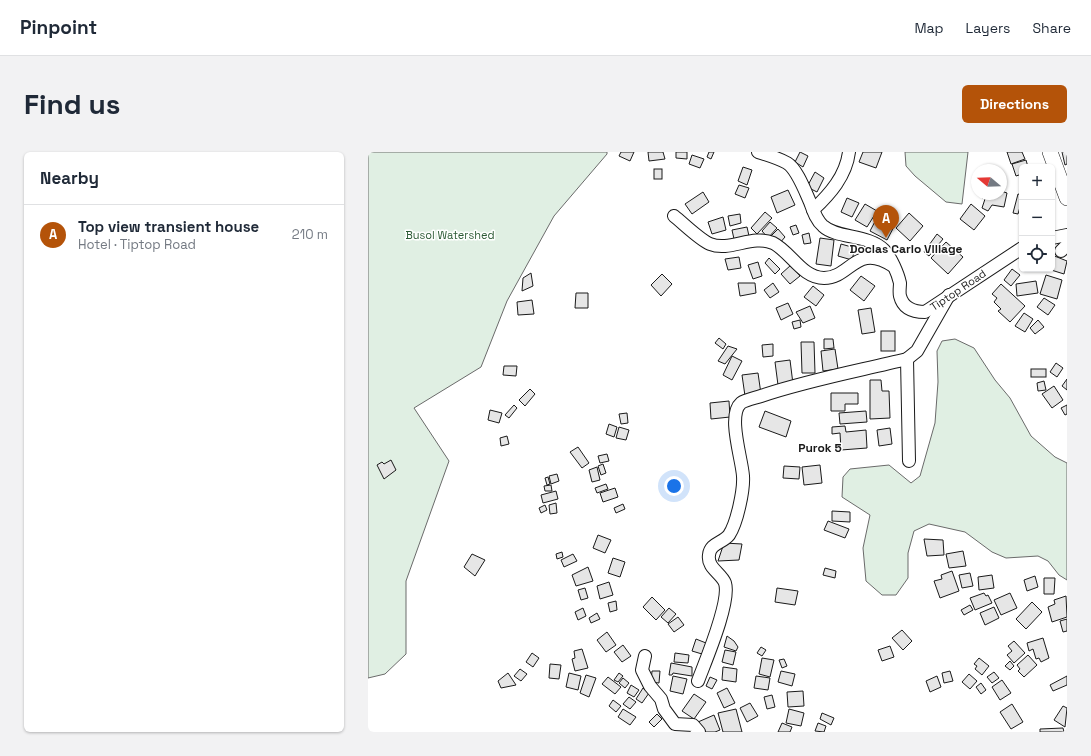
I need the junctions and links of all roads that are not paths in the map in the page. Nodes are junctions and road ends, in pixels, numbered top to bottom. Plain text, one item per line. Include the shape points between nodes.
1 (758, 152) edge
2 (849, 152) edge
3 (1050, 152) edge
4 (1067, 198) edge
5 (813, 210) junction
6 (674, 216) dead end
7 (1067, 235) edge
8 (1055, 237) edge
9 (1019, 250) edge
10 (893, 266) junction
11 (949, 295) junction
12 (907, 359) junction
13 (910, 461) dead end
14 (645, 656) dead end
15 (698, 681) dead end
16 (699, 732) edge

1 - 5 street, Tiptop Road via 788,163
2 - 5 street via 842,175 826,198
3 - 4 main road
5 - 10 street, Tiptop Road via 823,226 831,231 874,243 885,251
6 - 10 street via 709,244 718,246 759,240 771,243 785,250 808,274 816,277 830,277 864,258 873,257
7 - 8 street
9 - 11 street, Tiptop Road
10 - 11 street, Tiptop Road via 900,284 903,304 914,312 925,312
11 - 12 street via 917,351
12 - 13 street
12 - 15 street via 777,390 741,403 737,409 734,423 743,482 733,527 726,538 713,545 708,556 710,565 725,584 725,593 719,622
14 - 16 street via 642,670 650,686 661,699 664,709 675,724 693,725

